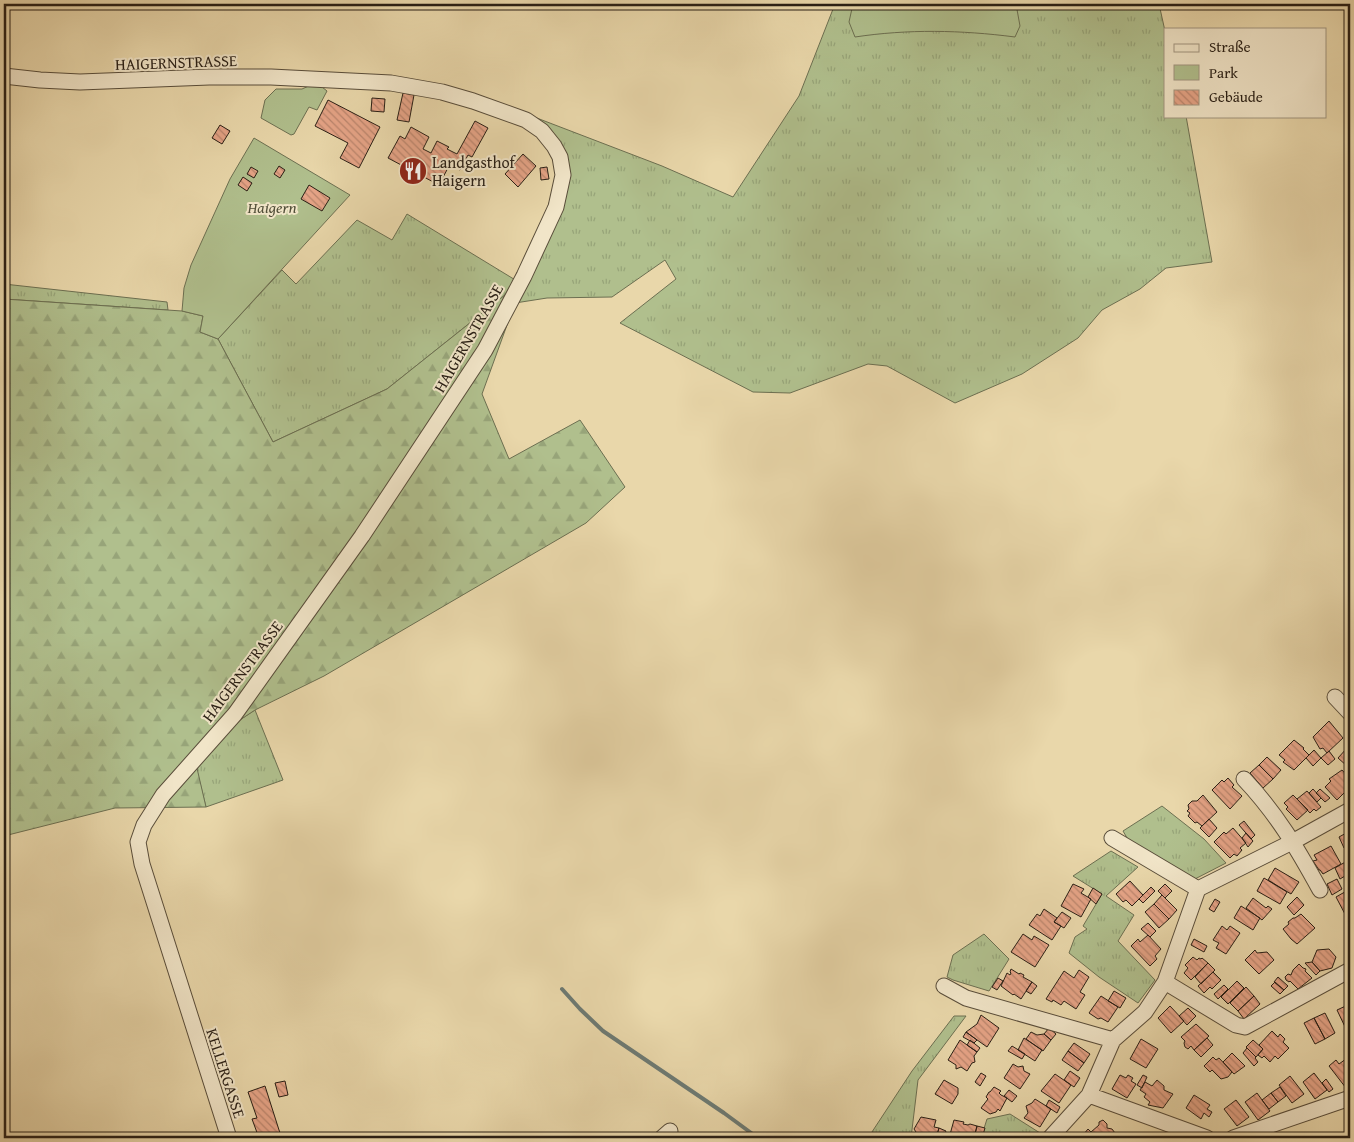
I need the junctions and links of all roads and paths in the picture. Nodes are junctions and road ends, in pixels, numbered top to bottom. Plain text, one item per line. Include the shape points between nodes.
1 (4, 76) edge
2 (1335, 697) dead end
3 (1350, 713) edge
4 (1244, 779) dead end
5 (1350, 810) edge
6 (1112, 838) dead end
7 (1294, 841) junction
8 (1198, 890) junction
9 (1320, 890) dead end
10 (1350, 970) edge
11 (1165, 982) junction
12 (944, 986) dead end
13 (190, 1018) joint
14 (1113, 1040) junction
15 (1089, 1095) junction
16 (1350, 1098) edge
17 (229, 1138) edge
18 (1050, 1138) edge
19 (1207, 1138) edge
20 (1233, 1138) edge

1 - 13 street, HAIGERNSTRASSE via 80,82 271,77 391,83 442,92 526,120 542,132 560,157 563,175 556,207 485,350 362,536 235,714 163,795 144,825 138,842 142,864
2 - 3 street
4 - 7 street via 1266,802
5 - 7 street
6 - 8 street
7 - 8 street
7 - 9 street
8 - 11 street
10 - 11 street via 1245,1027 1236,1025
11 - 14 street via 1145,1012
12 - 14 street via 966,998
13 - 17 street, KELLERGASSE
14 - 15 street
15 - 18 street
15 - 19 street
16 - 20 street

